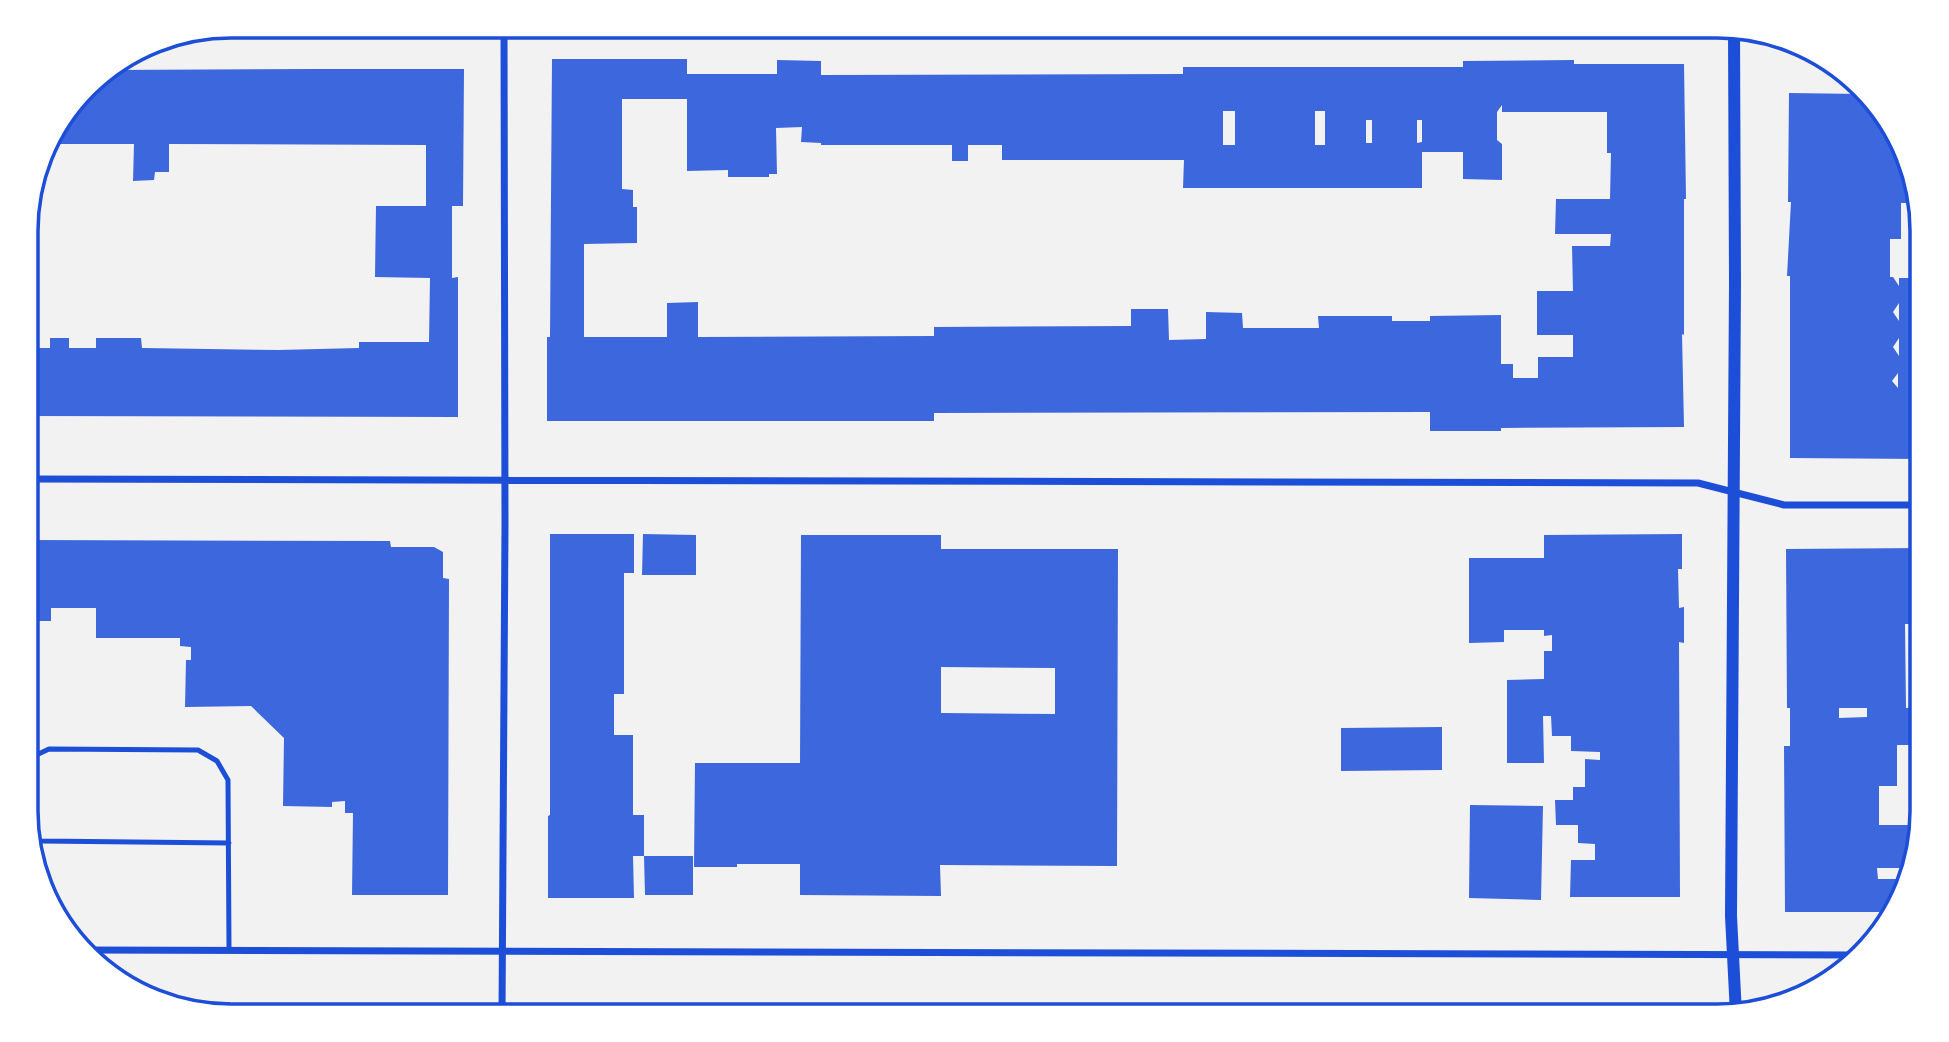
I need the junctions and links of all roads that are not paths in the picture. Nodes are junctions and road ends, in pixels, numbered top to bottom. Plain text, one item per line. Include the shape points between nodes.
1 (504, 39) edge
2 (1734, 39) edge
3 (39, 479) edge
4 (505, 480) junction
5 (1734, 493) junction
6 (1910, 505) edge
7 (38, 754) edge
8 (41, 841) edge
9 (229, 843) junction
10 (98, 950) edge
11 (229, 950) junction
12 (502, 950) junction
13 (1733, 954) junction
14 (1846, 955) edge
15 (1735, 1002) edge
16 (502, 1004) edge

1 - 4 street
2 - 5 street
3 - 4 street
4 - 5 street via 1698,483
4 - 12 street
5 - 6 street via 1784,505
5 - 13 street
7 - 9 lane via 49,749 198,750 217,761 228,780
8 - 9 lane
9 - 11 lane
10 - 11 street
11 - 12 street
12 - 13 street
12 - 16 street
13 - 14 street
13 - 15 street

